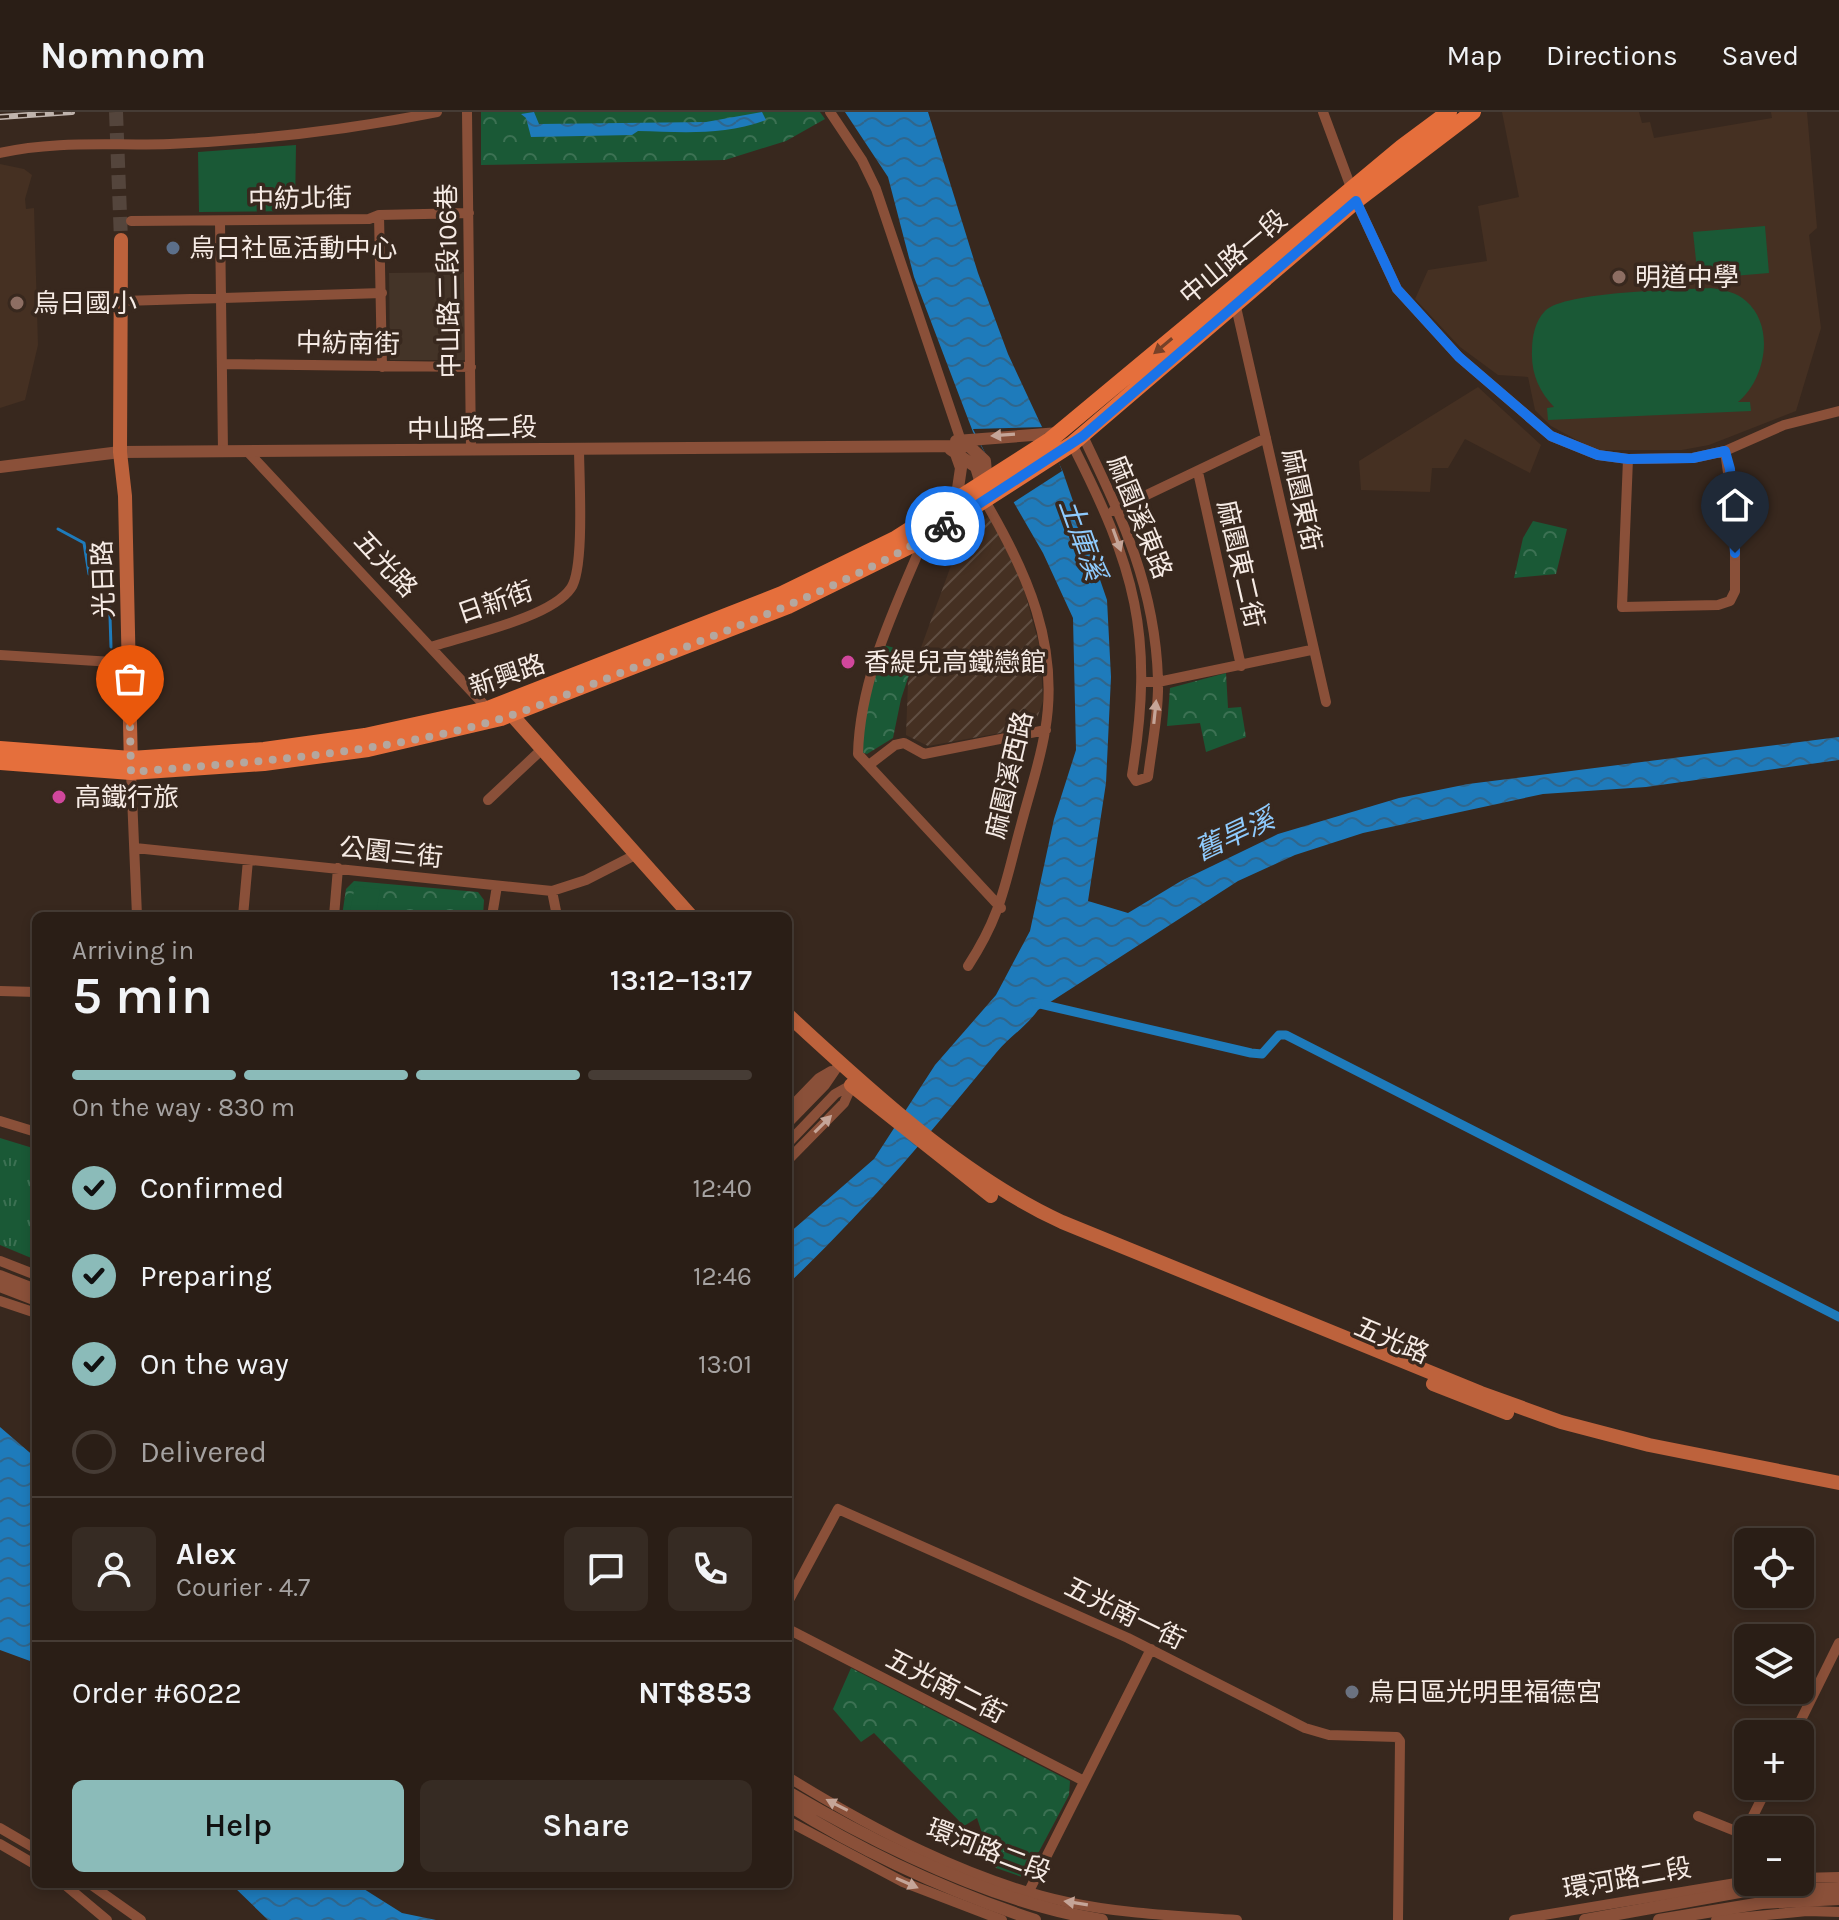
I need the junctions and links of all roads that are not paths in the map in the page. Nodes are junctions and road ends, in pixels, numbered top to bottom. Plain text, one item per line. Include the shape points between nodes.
1 (437, 112) edge
2 (467, 112) edge
3 (830, 112) edge
4 (1323, 112) edge
5 (1449, 112) edge
6 (1473, 112) edge
7 (0, 153) edge
8 (1354, 195) junction
9 (469, 213) junction
10 (379, 215) junction
11 (131, 221) dead end
12 (220, 222) junction
13 (121, 240) tunnel mouth
14 (382, 293) junction
15 (222, 297) junction
16 (123, 301) junction
17 (1236, 307) junction
18 (223, 364) junction
19 (382, 367) junction
20 (471, 367) junction
21 (1839, 411) edge
22 (1266, 438) junction
23 (1061, 440) junction
24 (954, 446) junction
25 (579, 448) junction
26 (471, 450) junction
27 (1725, 451) junction
28 (120, 452) junction
29 (223, 452) junction
30 (249, 453) junction
31 (1628, 459) junction
32 (0, 467) edge
33 (1198, 472) junction
34 (988, 488) junction
35 (956, 503) junction
36 (1112, 511) junction
37 (924, 539) junction
38 (431, 647) junction
39 (1311, 650) junction
40 (0, 655) edge
41 (129, 663) junction
42 (1241, 666) junction
43 (1142, 682) junction
44 (1158, 682) junction
45 (1326, 702) dead end
46 (500, 714) junction
47 (1046, 730) junction
48 (0, 749) edge
49 (537, 754) junction
50 (0, 762) edge
51 (869, 765) junction
52 (131, 766) junction
53 (488, 800) dead end
54 (135, 848) junction
55 (632, 857) junction
56 (248, 860) junction
57 (338, 868) junction
58 (497, 886) junction
59 (552, 891) junction
60 (1001, 908) junction
61 (137, 912) edge
62 (243, 912) edge
63 (334, 912) edge
64 (493, 912) edge
65 (556, 912) edge
66 (677, 912) edge
67 (687, 912) edge
68 (968, 966) dead end
69 (0, 991) edge
70 (32, 992) edge
71 (792, 1019) edge
72 (792, 1031) edge
73 (836, 1066) junction
74 (855, 1082) junction
75 (792, 1106) edge
76 (792, 1119) edge
77 (0, 1121) edge
78 (32, 1131) edge
79 (792, 1139) edge
80 (792, 1156) edge
81 (954, 1162) junction
82 (0, 1261) edge
83 (32, 1273) edge
84 (0, 1276) edge
85 (0, 1286) edge
86 (32, 1288) edge
87 (32, 1298) edge
88 (0, 1299) edge
89 (32, 1310) edge
90 (1839, 1483) edge
91 (1839, 1492) edge
92 (792, 1595) edge
93 (792, 1631) edge
94 (1839, 1643) edge
95 (1151, 1649) junction
96 (1801, 1720) edge
97 (792, 1779) edge
98 (1084, 1781) junction
99 (792, 1796) edge
100 (1761, 1800) edge
101 (792, 1806) edge
102 (806, 1809) junction
103 (1698, 1816) dead end
104 (792, 1823) edge
105 (0, 1828) edge
106 (0, 1844) edge
107 (32, 1847) edge
108 (32, 1863) edge
109 (1839, 1877) edge
110 (1814, 1878) edge
111 (1734, 1883) edge
112 (69, 1888) edge
113 (96, 1888) edge
114 (1839, 1888) edge
115 (1026, 1897) junction
116 (1839, 1899) edge
117 (1839, 1912) edge
118 (1026, 1919) edge
119 (107, 1920) edge
120 (141, 1920) edge
121 (1002, 1920) edge
122 (1102, 1920) edge
123 (1237, 1920) edge
124 (1398, 1920) edge
125 (1514, 1920) edge
126 (1585, 1920) edge
127 (1659, 1920) edge
128 (1716, 1920) edge

1 - 7 street via 304,135 28,147
2 - 9 street, 中山路二段106巷
3 - 24 street via 876,189
4 - 8 street
5 - 8 main road, 中山路一段
6 - 8 main road, 中山路一段
8 - 17 main road, 中山路一段
8 -> 23 main road, 中山路一段
8 - 31 street via 1397,289 1459,357 1551,436 1598,455
9 - 10 street, 中紡北街
9 - 20 street, 中山路二段106巷
10 - 12 street, 中紡北街
10 - 14 street
11 - 12 street, 中紡北街
12 - 15 street
13 - 16 main road, 光日路
14 - 15 street
14 - 19 street
15 - 16 street
15 - 18 street
16 - 28 main road, 光日路
17 - 22 street, 麻園東街
17 - 23 main road, 中山路一段
18 - 19 street, 中紡南街
18 - 29 street
19 - 20 street, 中紡南街
20 - 26 street, 中山路二段106巷
21 - 27 street via 1784,425
22 - 33 street, 麻園東二街
22 - 39 street, 麻園東街
23 -> 24 street
23 - 34 main road
23 - 36 street, 麻園溪東路
24 - 25 street, 中山路二段
24 - 34 street, 中山路二段 via 979,452
24 - 35 street via 961,468
25 - 26 street, 中山路二段
25 - 38 street, 日新街 via 578,568 572,588 550,607
26 - 30 street, 中山路二段
27 - 31 street via 1693,458
27 - 31 street via 1735,523 1735,591 1730,601 1718,605 1622,607
28 - 29 street, 中山路二段
28 - 32 street, 中山路二段
28 - 41 main road, 光日路
29 - 30 street, 中山路二段
30 - 38 street, 五光路
33 - 36 street, 麻園東二街
33 - 42 street, 麻園東二街
34 - 35 main road, 新興路
34 - 37 main road, 新興路
34 - 47 street, 麻園溪西路 via 1034,598 1048,652
35 - 46 main road, 新興路 via 782,594
36 -> 43 street, 麻園溪東路 via 1137,608
36 - 44 street, 麻園溪東路 via 1148,591
37 - 46 main road, 新興路 via 788,606
37 - 51 street via 881,641 859,721 858,754
38 - 46 street, 五光路
39 - 42 street
39 - 45 street, 麻園東街
40 - 41 street
41 - 52 main road, 光日路
42 - 44 street
43 - 44 street
43 -> 44 street, 麻園溪東路 via 1132,775 1136,781 1148,777
46 - 49 main road, 五光路
46 - 52 main road, 新興路
46 - 55 main road, 五光路
47 - 51 street via 924,754 904,743
47 - 60 street, 麻園溪西路
48 - 52 main road, 新興路
49 - 53 street
49 - 55 main road, 五光路
50 - 52 main road, 新興路
51 - 60 street
52 - 54 street, 光日路
54 - 56 street, 公園三街
54 - 61 street, 光日路
55 - 59 street, 公園三街
55 - 66 main road, 五光路
55 - 67 main road, 五光路
56 - 57 street, 公園三街
56 - 62 street
57 - 58 street, 公園三街
57 - 63 street
58 - 59 street, 公園三街
58 - 64 street
59 - 65 street
60 - 68 street, 麻園溪西路
69 - 70 street
71 - 73 main road
72 - 73 main road
73 - 74 main road
73 - 75 street
73 - 76 street
74 - 79 street via 835,1094
80 -> 74 street via 844,1103
74 - 81 main road
77 - 78 street
81 - 90 main road, 五光路 via 1049,1216 1481,1393 1561,1422 1649,1445
81 - 91 main road, 五光路 via 969,1182 1027,1216 1476,1402 1645,1454
82 - 83 street
84 - 86 street
85 - 87 street
88 - 89 street
92 - 95 street, 五光南一街 via 838,1509
93 - 98 street, 五光南二街
94 - 96 street
95 - 98 street
95 - 124 street, 五光南一街 via 1313,1731 1397,1737
115 -> 97 street, 環河路二段
98 - 115 street
99 - 102 street
100 - 103 street via 1747,1828 1733,1830
101 - 102 street
102 - 115 street, 環河路二段 via 941,1868
102 - 118 street, 環河路二段 via 894,1864
104 -> 121 street via 903,1882
105 - 107 street
106 - 108 street
109 - 110 street
111 - 125 street, 環河路二段
112 - 119 street
113 - 120 street
114 - 126 street, 環河路二段 via 1745,1891
115 - 118 street
115 - 122 street, 環河路二段 via 1057,1913
123 -> 115 street, 環河路二段
116 - 127 street, 環河路二段 via 1762,1903
117 - 128 street

